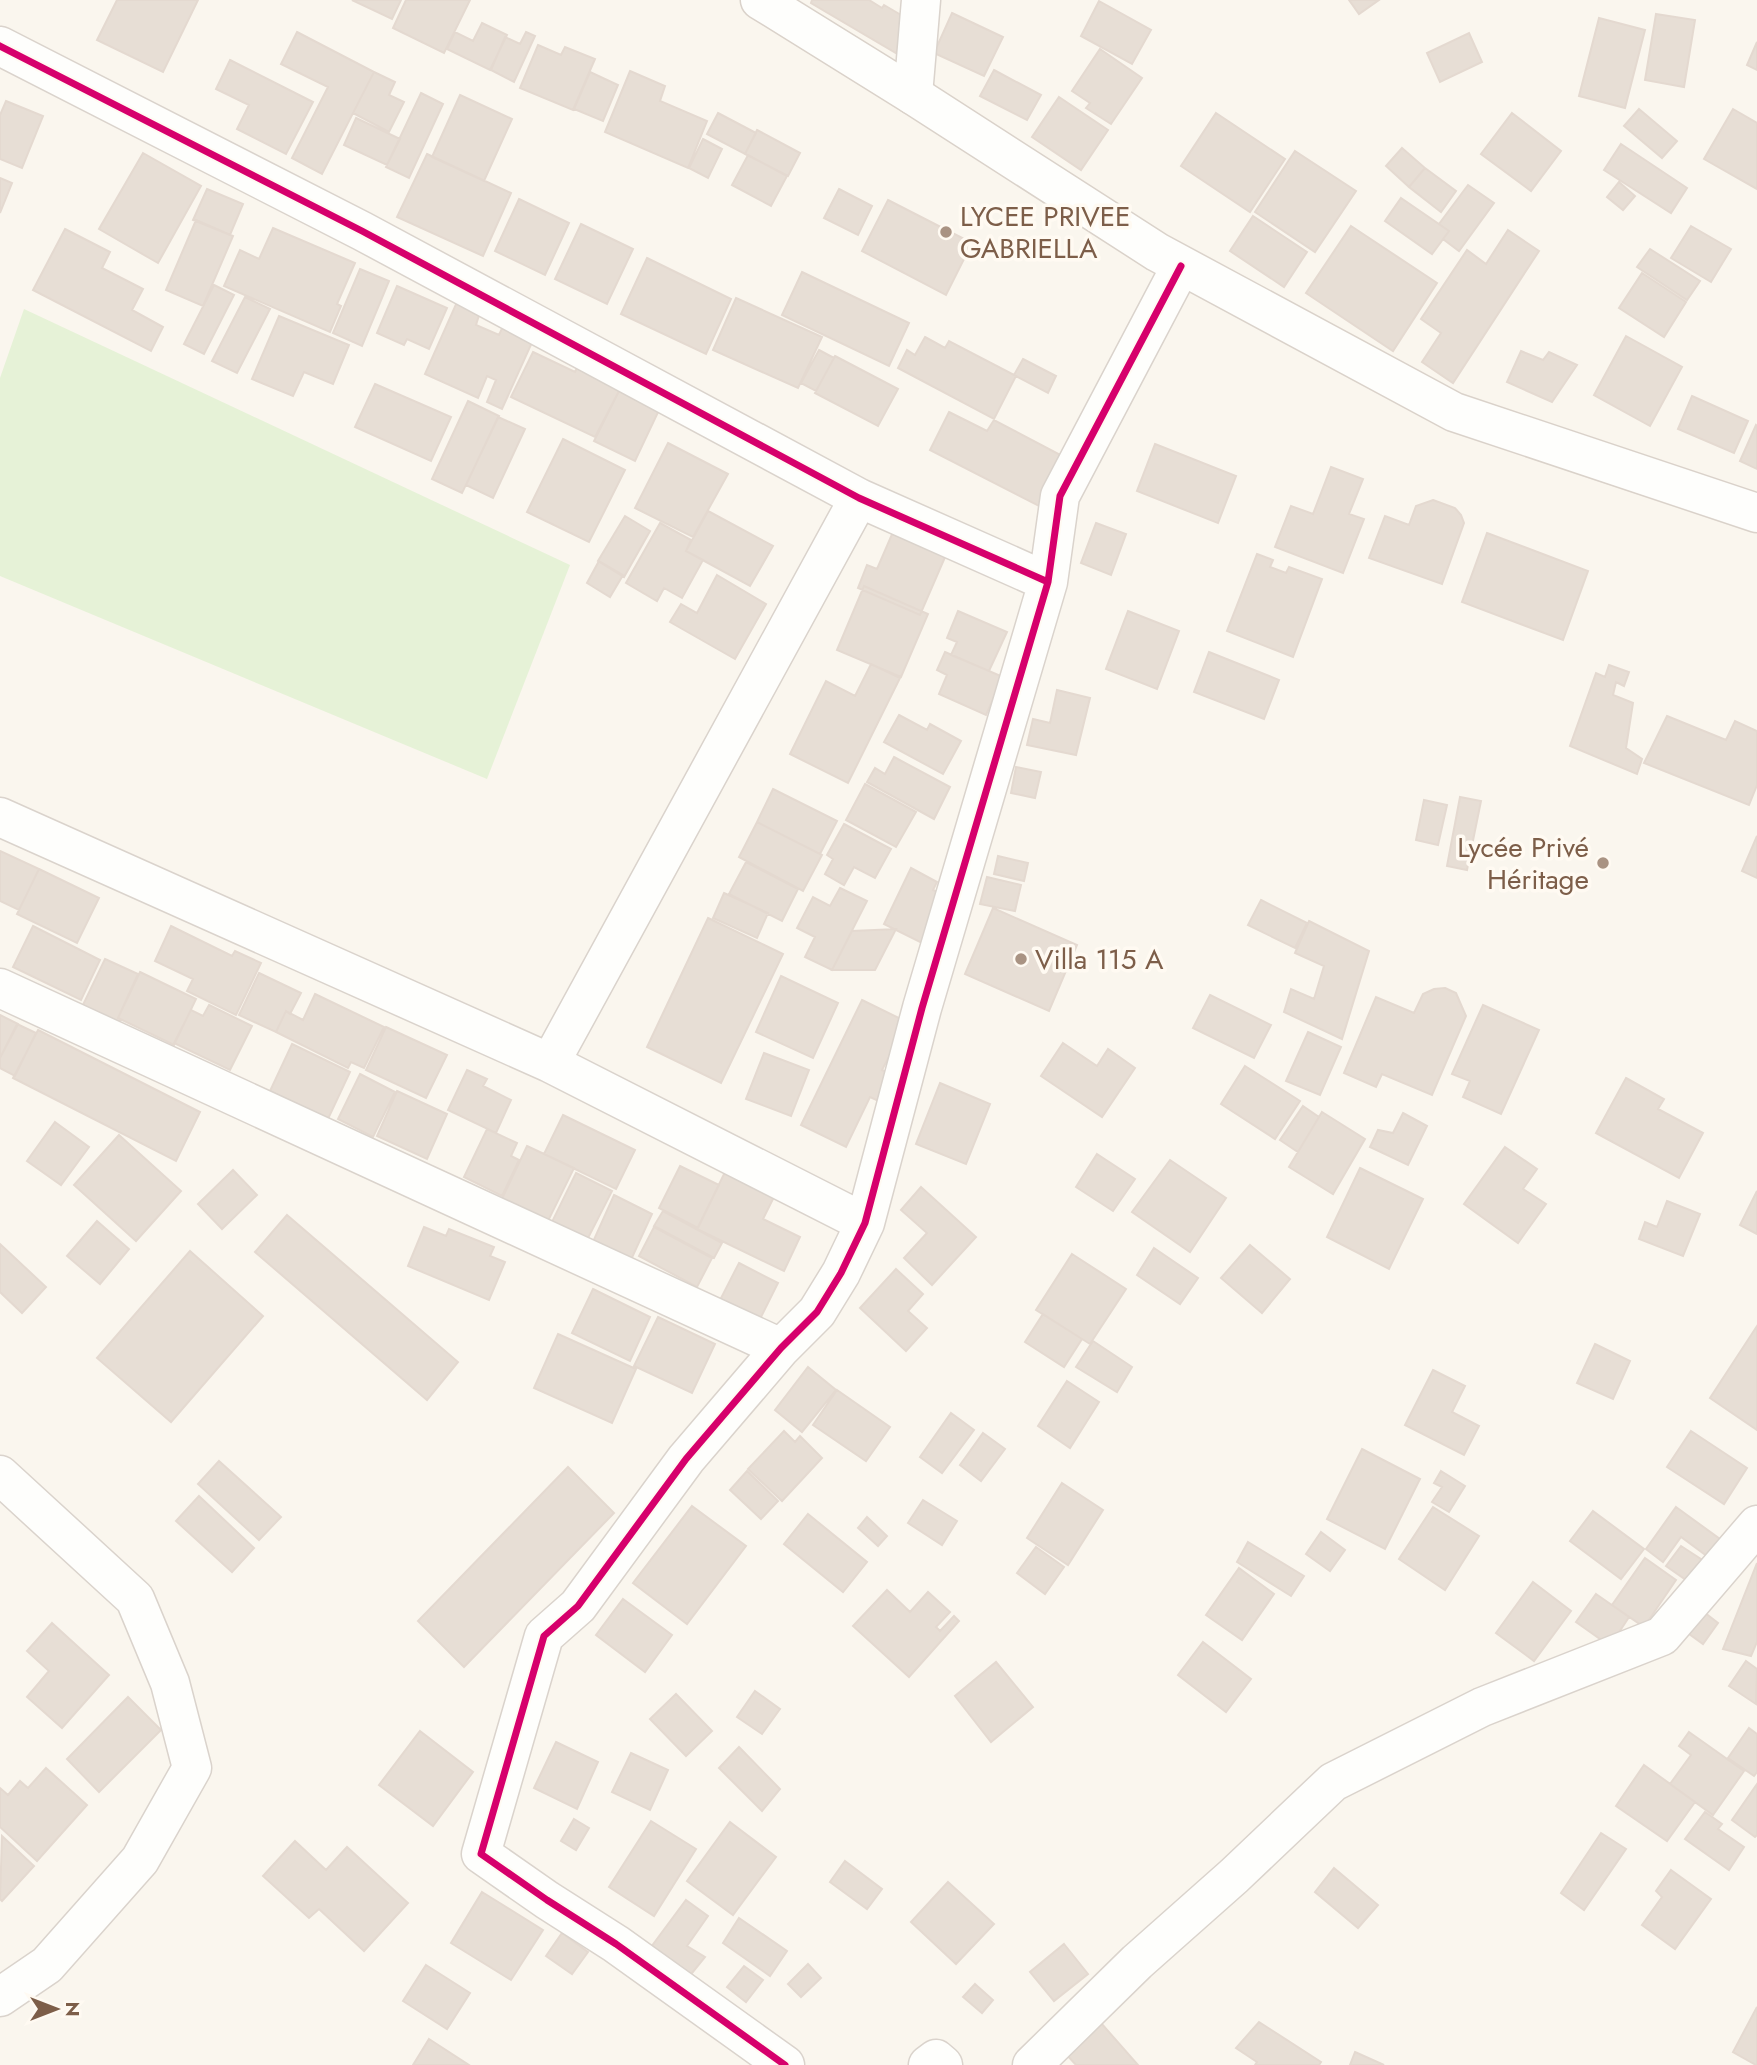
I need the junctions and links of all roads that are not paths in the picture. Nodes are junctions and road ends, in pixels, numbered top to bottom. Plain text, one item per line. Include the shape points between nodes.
1 (760, 0) edge
2 (921, 0) edge
3 (0, 46) edge
4 (914, 95) junction
5 (1181, 266) junction
6 (859, 498) junction
7 (1757, 513) edge
8 (1048, 582) junction
9 (0, 817) edge
10 (0, 988) edge
11 (550, 1063) junction
12 (865, 1223) junction
13 (781, 1348) junction
14 (0, 1475) edge
15 (1757, 1525) edge
16 (0, 1997) edge
17 (785, 2065) edge
18 (928, 2065) edge
19 (943, 2065) edge
20 (1032, 2065) edge

1 - 4 street
2 - 4 street
3 - 6 street via 362,232
4 - 5 street
5 - 7 street via 1454,412
5 - 8 street via 1060,496
6 - 8 street
6 - 11 street
8 - 12 street via 922,1008
9 - 11 street
10 - 13 street
11 - 12 street
12 - 13 street via 817,1312
13 - 17 street via 685,1459 578,1606 544,1636 481,1854 617,1944
14 - 16 street via 135,1599 170,1683 192,1768 140,1860 47,1965
15 - 20 street via 1662,1636 1482,1707 1334,1782
18 - 19 street via 936,2059

